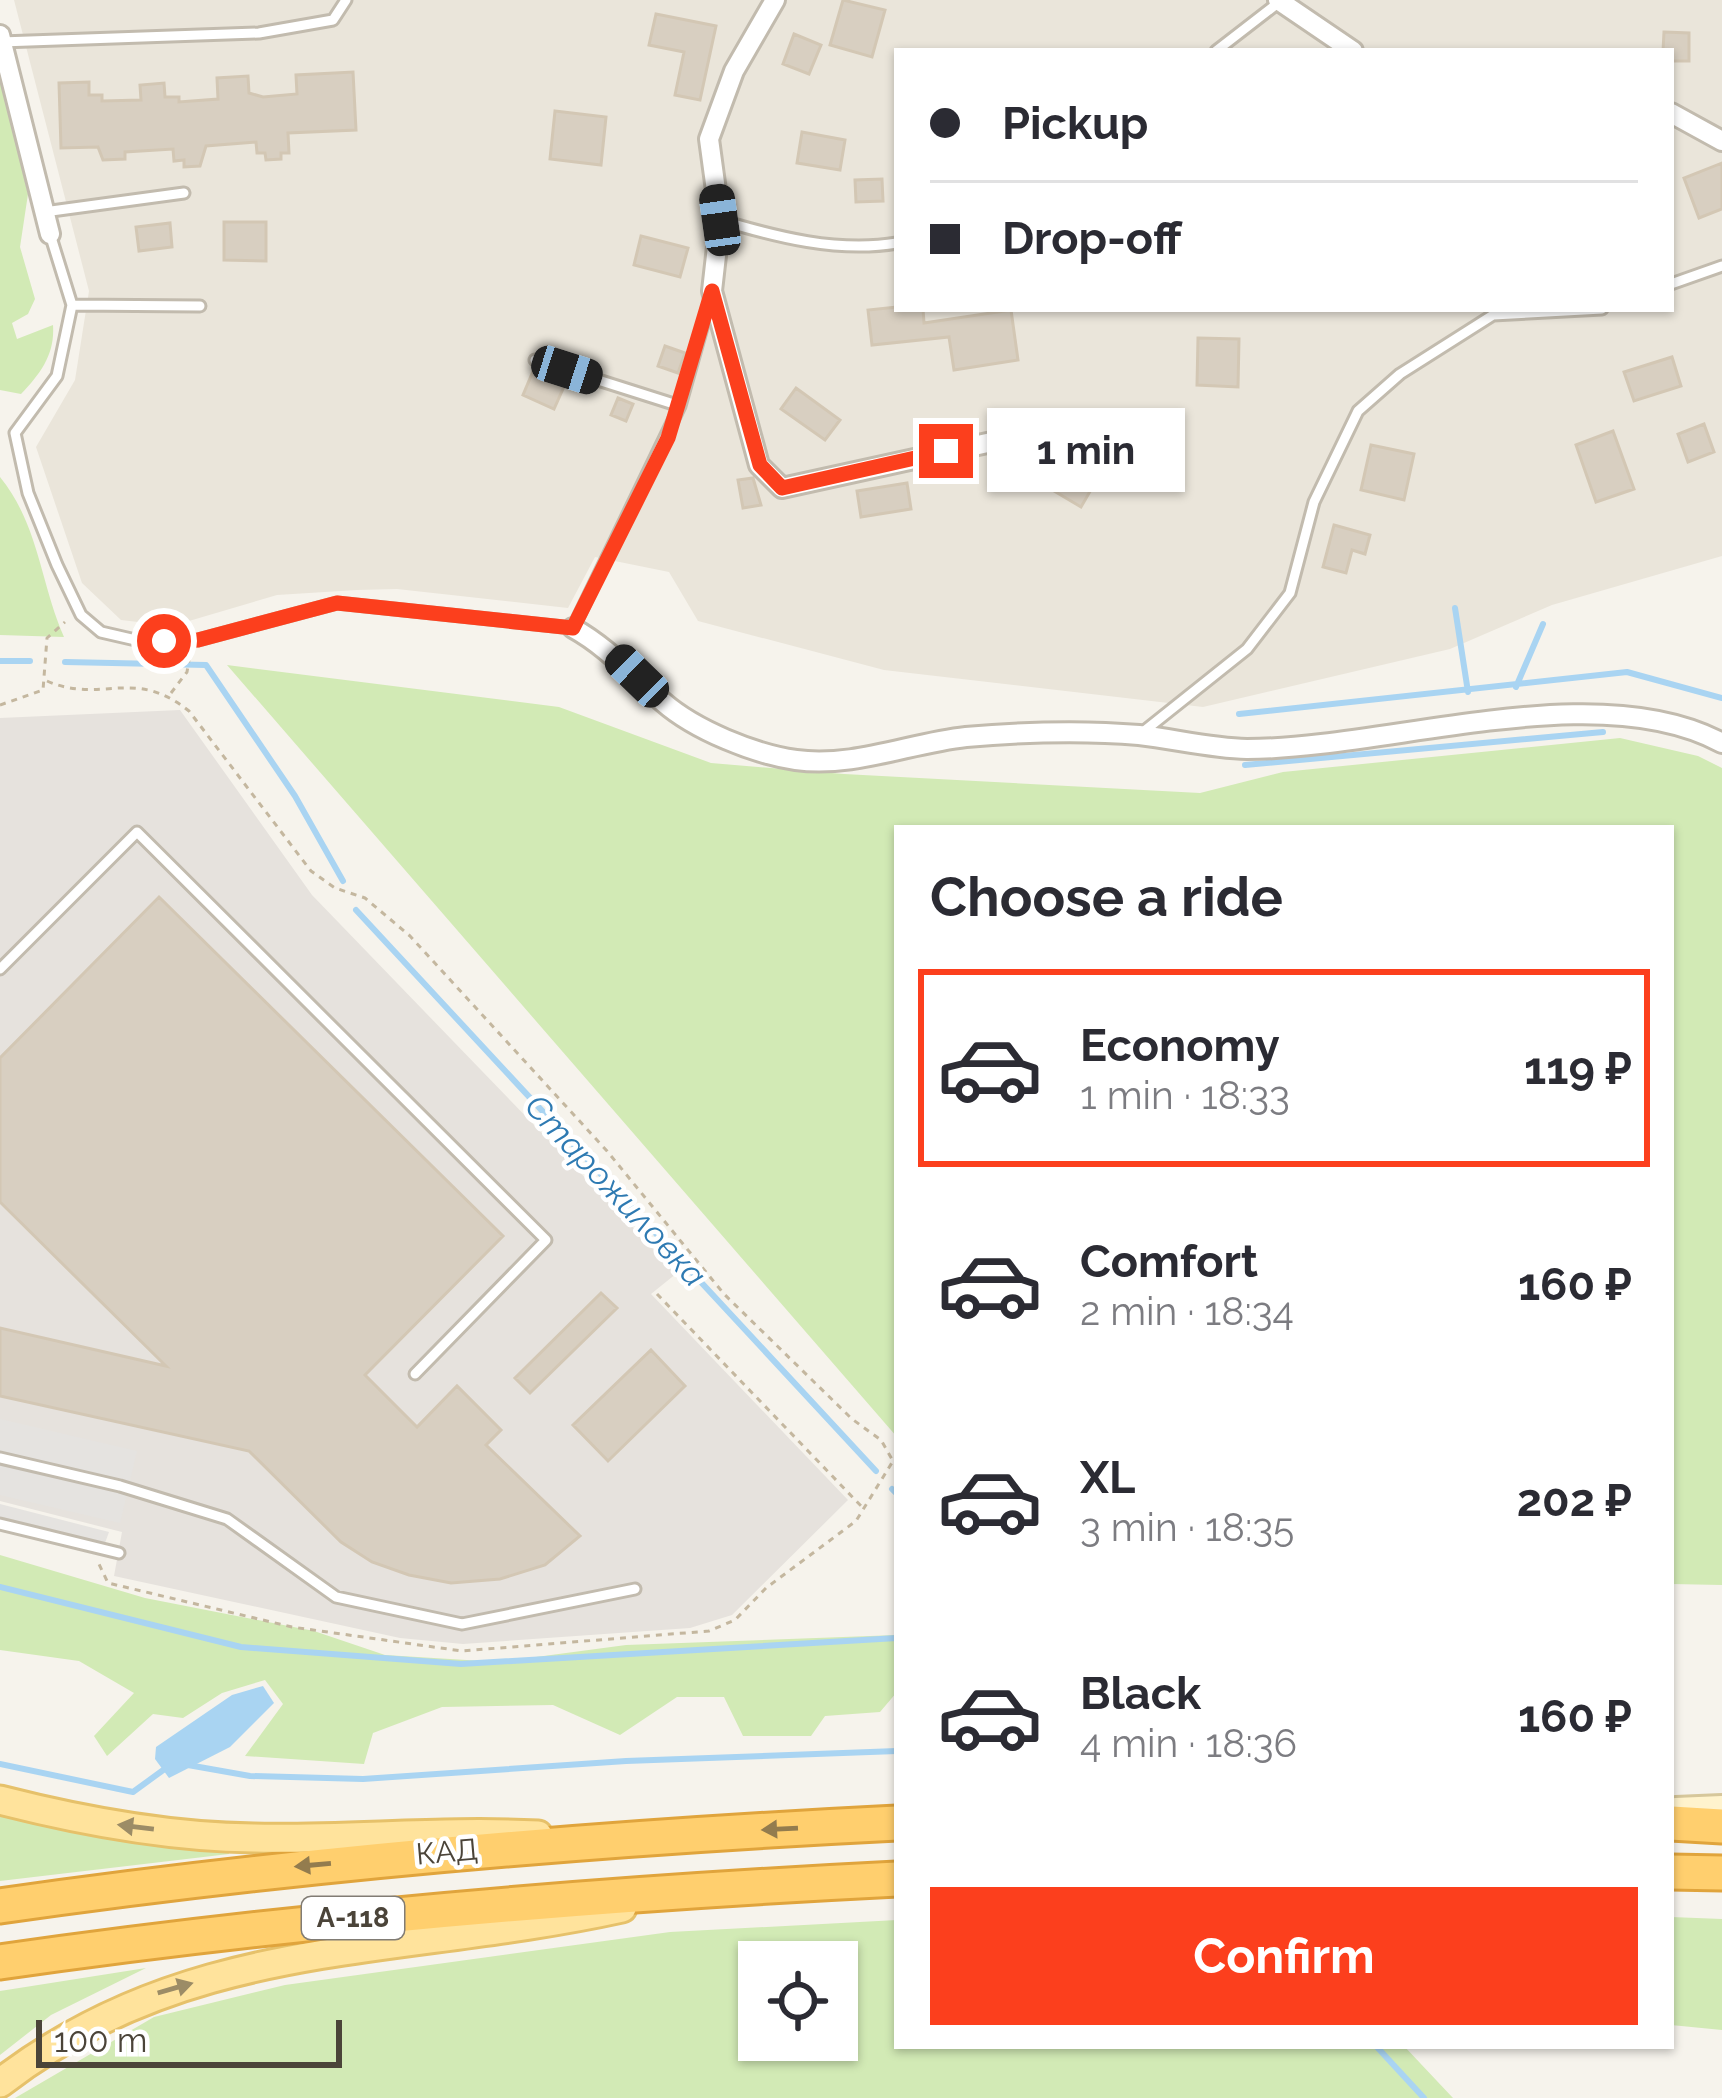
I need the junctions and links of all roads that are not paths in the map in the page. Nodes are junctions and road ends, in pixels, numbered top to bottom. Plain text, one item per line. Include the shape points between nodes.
1 (346, 0) edge
2 (775, 0) edge
3 (1280, 0) edge
4 (1, 38) edge
5 (1220, 48) edge
6 (1349, 48) edge
7 (1674, 115) edge
8 (1722, 140) edge
9 (184, 193) dead end
10 (44, 212) junction
11 (720, 220) junction
12 (50, 234) joint
13 (894, 244) edge
14 (1722, 266) edge
15 (1674, 283) edge
16 (712, 291) junction
17 (72, 305) junction
18 (200, 306) dead end
19 (1548, 312) edge
20 (536, 360) dead end
21 (680, 406) junction
22 (1024, 435) dead end
23 (573, 628) junction
24 (1139, 735) junction
25 (1722, 743) edge
26 (0, 969) edge
27 (415, 1374) dead end
28 (0, 1459) edge
29 (0, 1524) edge
30 (119, 1553) dead end
31 (634, 1589) dead end
32 (0, 1800) edge
33 (1722, 1808) edge
34 (1674, 1810) edge
35 (894, 1823) edge
36 (1674, 1823) edge
37 (1722, 1826) edge
38 (596, 1838) junction
39 (1674, 1873) edge
40 (1722, 1873) edge
41 (894, 1879) edge
42 (708, 1888) junction
43 (0, 1906) edge
44 (0, 1962) edge
45 (0, 2083) edge

1 - 4 lane via 333,20 259,33
2 - 11 street via 734,71 709,139
3 - 5 lane
3 - 6 street
4 - 10 street
7 - 8 street
9 - 10 lane
10 - 12 street
11 - 13 lane via 796,240
11 - 16 street
12 - 17 lane
14 - 15 lane
16 - 21 lane
16 - 22 street via 760,465 782,488
17 - 18 lane
17 - 23 lane via 57,376 15,433 57,566 81,615 101,632 198,640 337,603
19 - 24 lane via 1493,315 1358,411 1314,502 1290,593 1246,649
20 - 21 lane
21 - 23 lane
23 - 24 street via 605,645 694,723 795,760 841,761 962,738
24 - 25 street via 1249,749 1637,715
26 - 27 lane via 137,832 546,1240
28 - 31 lane via 227,1519 336,1597 462,1624
29 - 30 lane
38 -> 32 main road via 461,1831 253,1838 126,1827
33 - 34 street
35 -> 38 highway, КАД / А-118
36 - 37 highway
38 -> 43 highway, КАД / А-118 via 224,1874
39 - 40 highway
41 - 42 highway, КАД / А-118
42 - 44 highway, КАД / А-118 via 239,1928
45 -> 42 main road via 91,2021 163,1990 274,1961 559,1922

